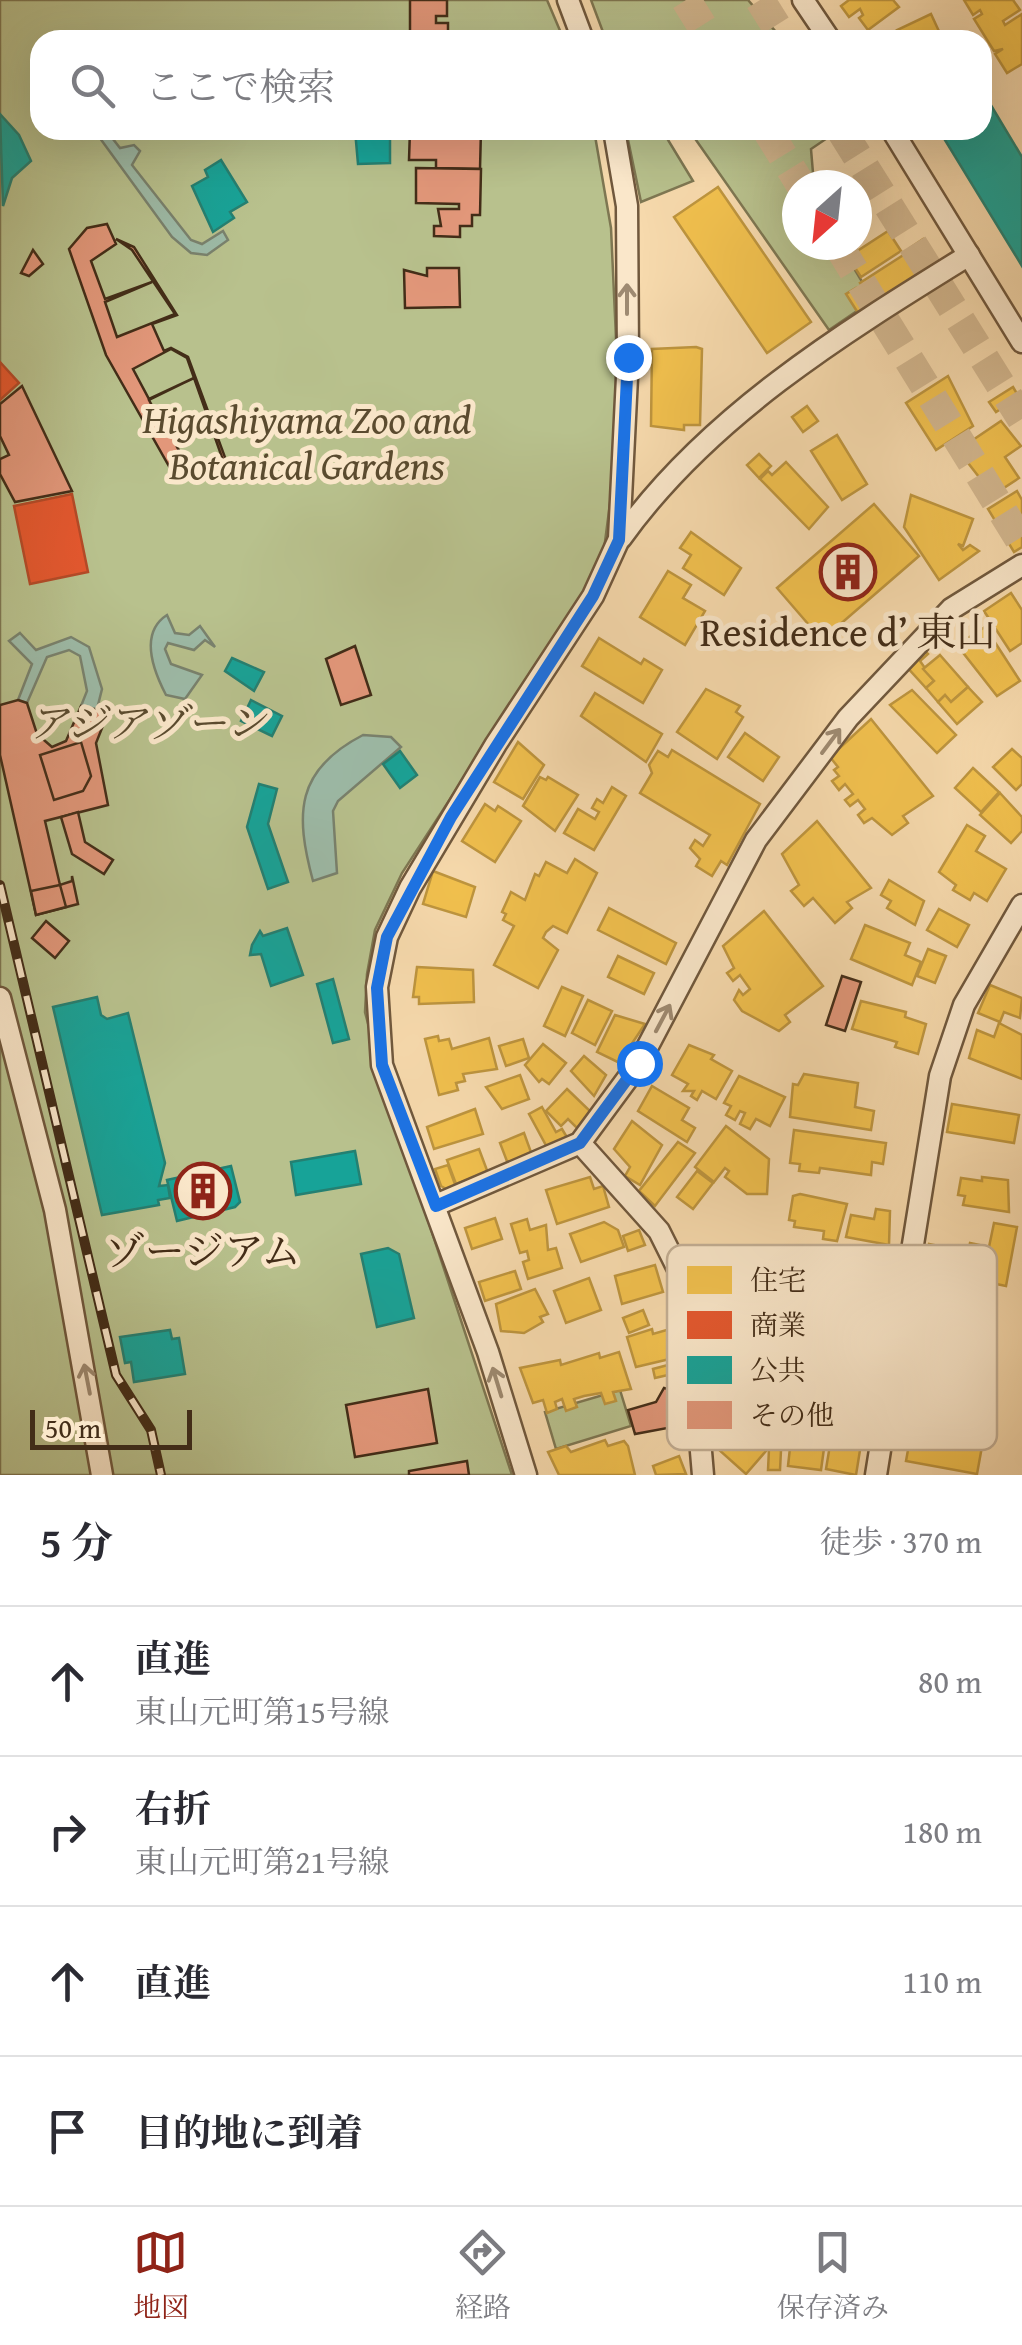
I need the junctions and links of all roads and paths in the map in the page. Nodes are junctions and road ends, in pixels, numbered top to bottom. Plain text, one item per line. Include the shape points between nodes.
1 (802, 0) edge
2 (570, 2) edge
3 (580, 30) edge
4 (823, 30) edge
5 (616, 140) edge
6 (898, 140) edge
7 (970, 256) junction
8 (1022, 342) edge
9 (619, 540) junction
10 (1022, 565) edge
11 (1022, 905) edge
12 (0, 998) edge
13 (580, 1143) junction
14 (436, 1206) junction
15 (913, 1245) edge
16 (667, 1246) edge
17 (701, 1450) edge
18 (880, 1450) edge
19 (102, 1475) edge
20 (526, 1475) edge
21 (703, 1475) edge
22 (876, 1475) edge

1 - 4 street
2 - 3 street
9 -> 5 street via 627,206
6 - 7 street
7 - 8 street
7 - 9 street via 784,379 653,493
9 - 14 street via 593,596 410,888 387,937 377,988 382,1065
13 -> 10 street via 639,1063 756,840 848,718 951,609
11 - 15 street via 964,1005 940,1076
19 -> 12 street via 55,1210
13 - 14 street
13 - 16 street
20 -> 14 street
17 - 21 street
18 - 22 street

